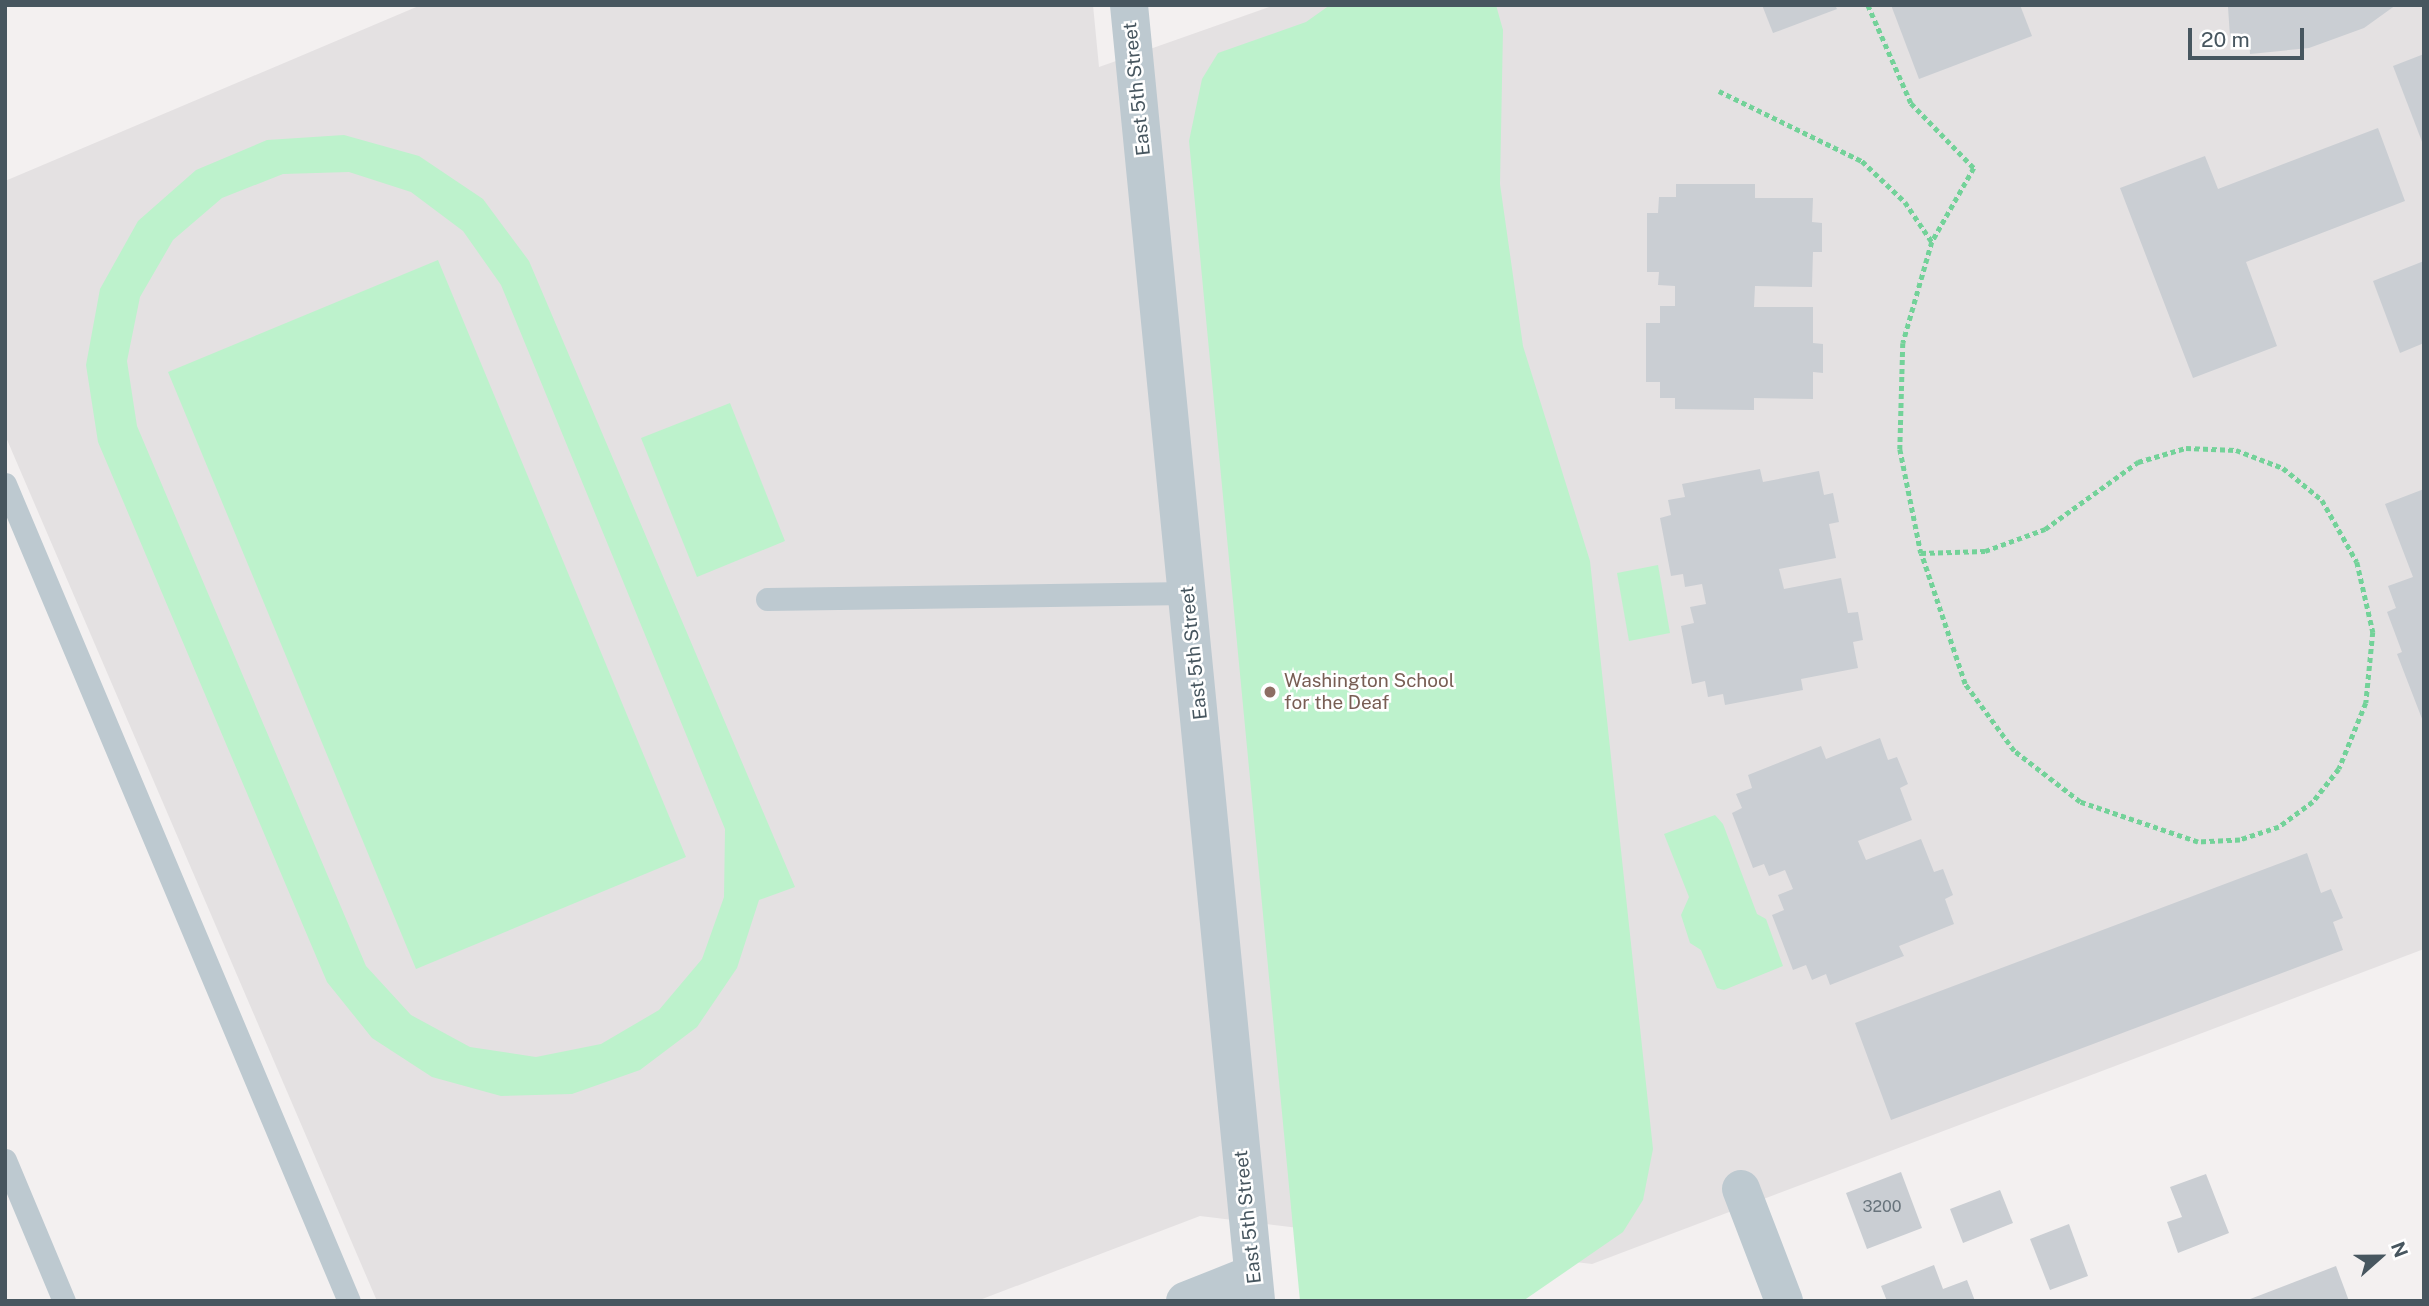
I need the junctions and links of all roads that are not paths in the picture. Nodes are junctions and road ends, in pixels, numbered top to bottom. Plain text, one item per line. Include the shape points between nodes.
1 (1129, 5) edge
2 (5, 484) edge
3 (1188, 593) junction
4 (767, 599) dead end
5 (5, 1160) edge
6 (1741, 1189) dead end
7 (1255, 1287) edge
8 (64, 1301) edge
9 (349, 1301) edge
10 (1185, 1301) edge
11 (1784, 1301) edge

1 - 3 street, East 5th Street
2 - 9 lane
3 - 4 lane
3 - 7 street, East 5th Street
5 - 8 lane
6 - 11 street
7 - 10 street

